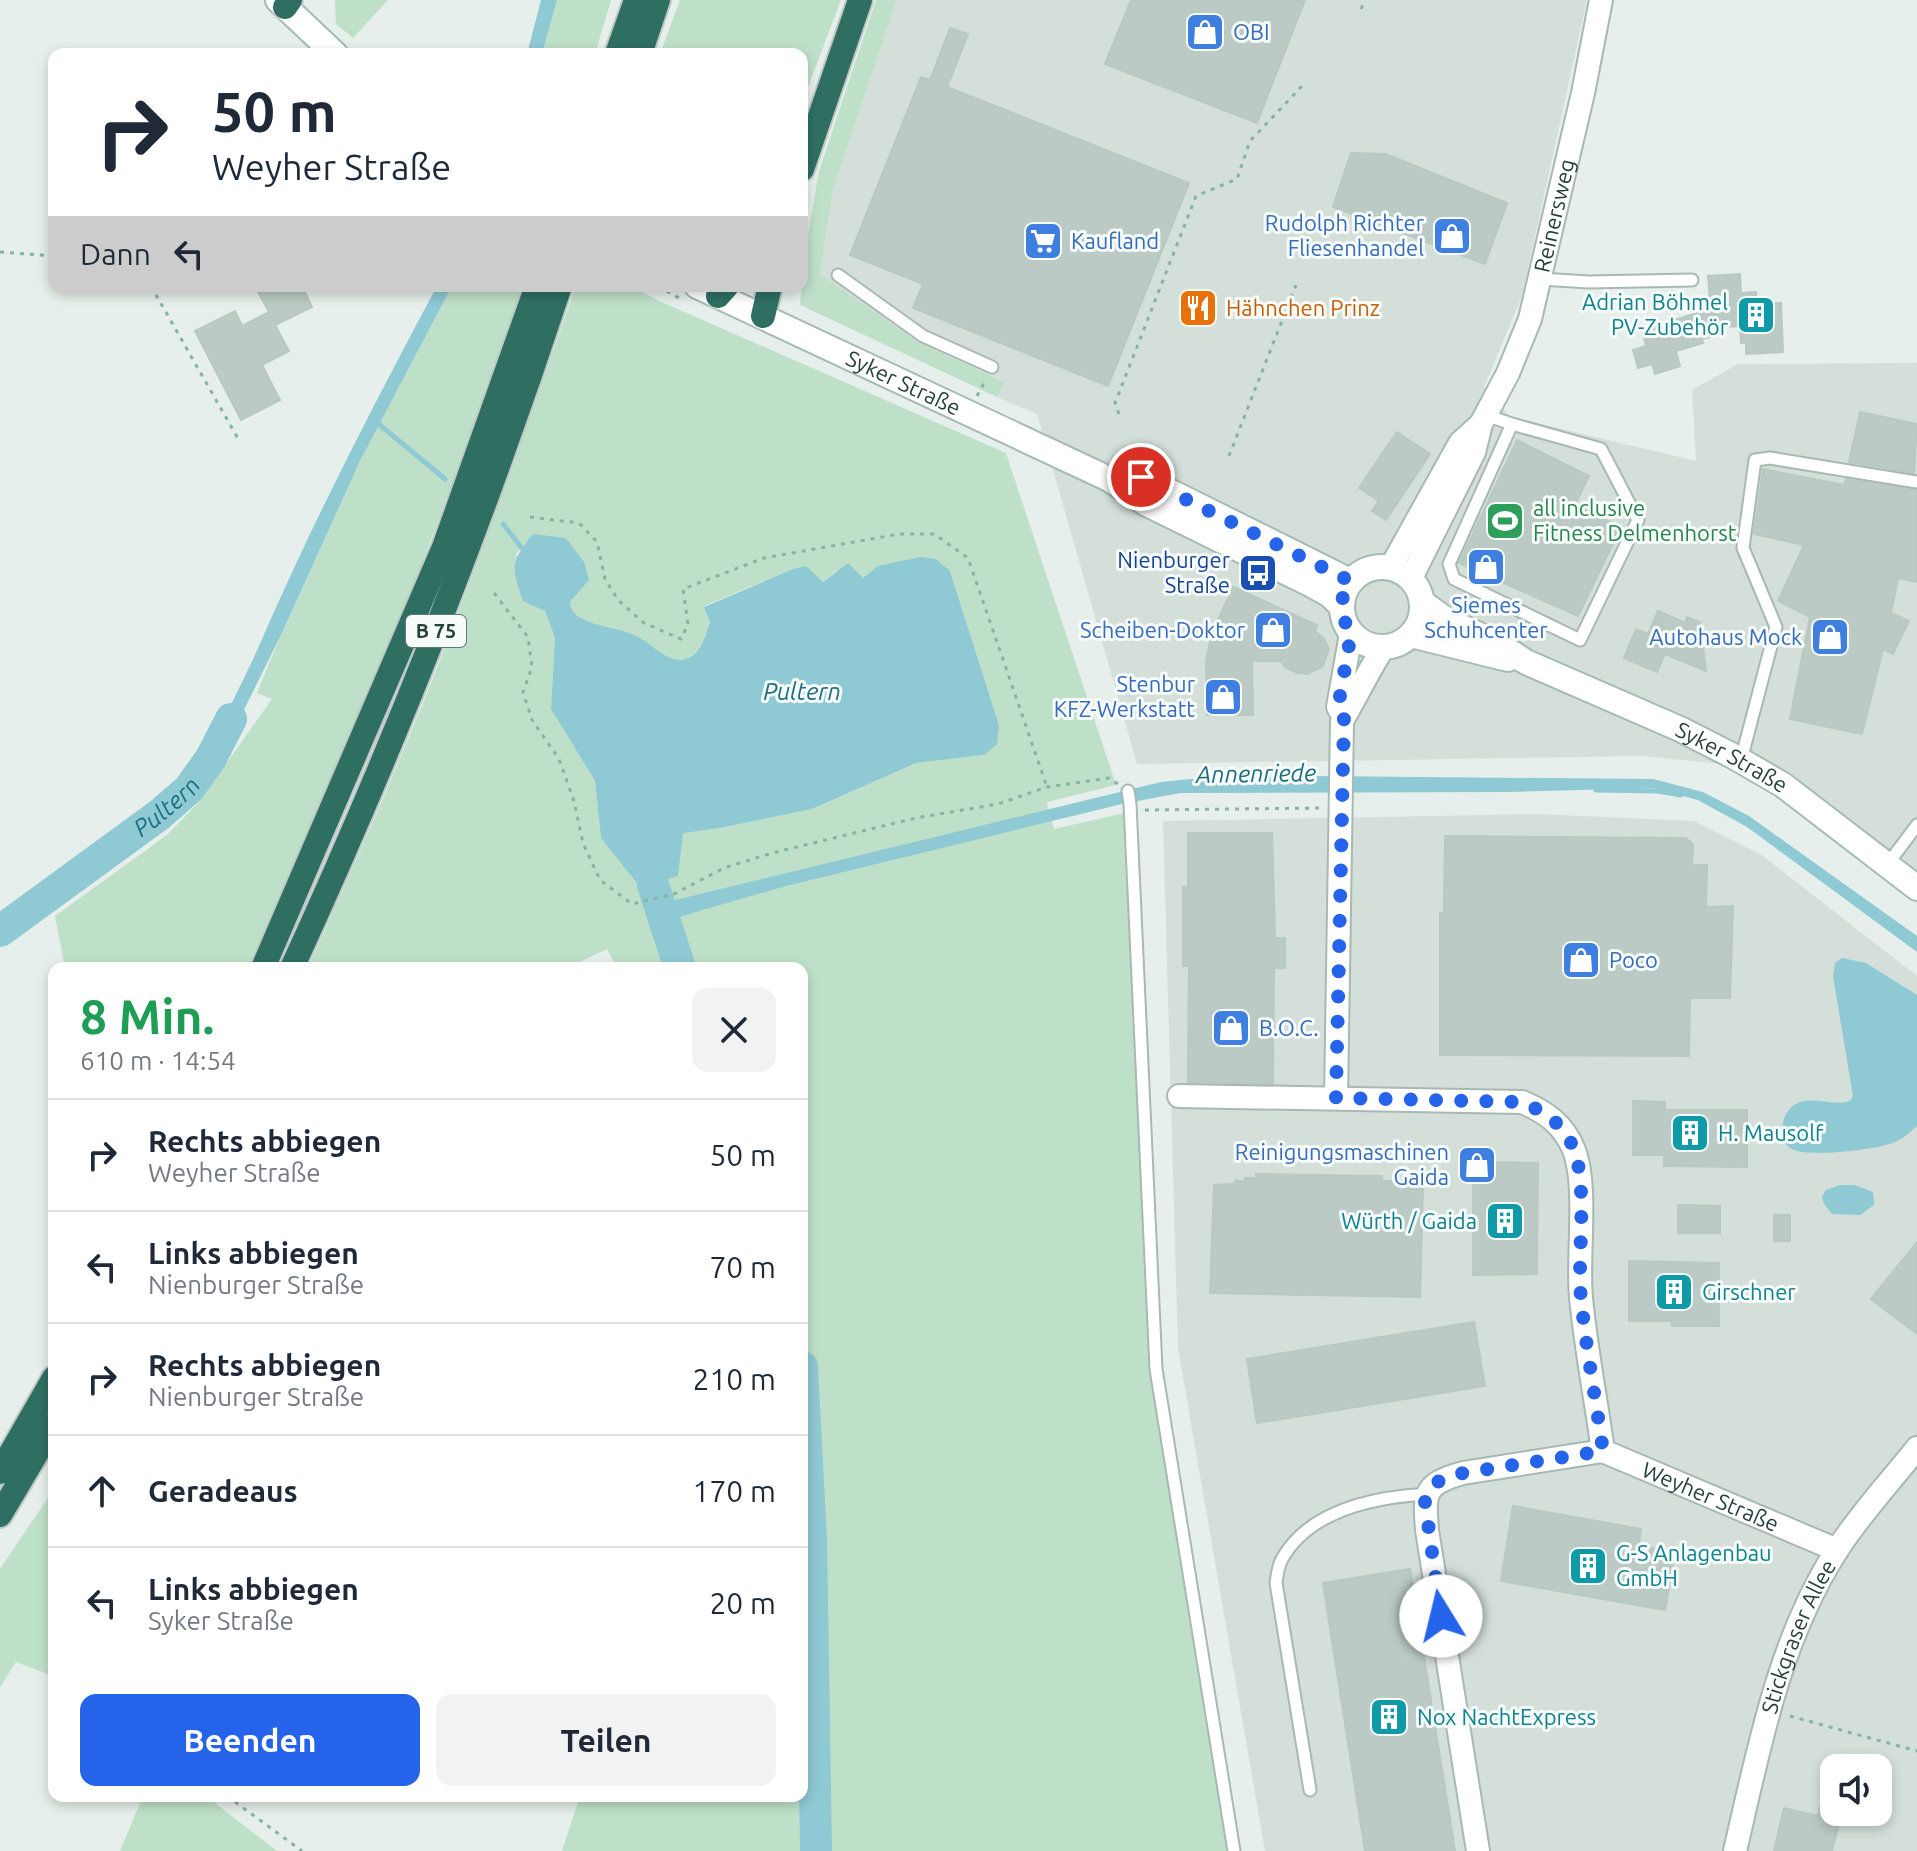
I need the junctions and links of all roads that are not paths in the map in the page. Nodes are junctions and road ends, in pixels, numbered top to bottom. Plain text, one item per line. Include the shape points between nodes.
1 (636, 0) edge
2 (658, 0) edge
3 (860, 0) edge
4 (1601, 0) edge
5 (284, 2) edge
6 (329, 48) edge
7 (619, 48) edge
8 (642, 48) edge
9 (808, 152) edge
10 (838, 275) dead end
11 (1540, 279) junction
12 (1692, 280) dead end
13 (535, 292) edge
14 (558, 292) edge
15 (719, 292) edge
16 (769, 292) edge
17 (763, 316) junction
18 (992, 367) road end
19 (1483, 420) junction
20 (1512, 424) junction
21 (1109, 479) junction
22 (1917, 482) edge
23 (1401, 572) junction
24 (1350, 581) junction
25 (1423, 603) junction
26 (1341, 606) junction
27 (1351, 634) junction
28 (1411, 635) junction
29 (1383, 648) junction
30 (1526, 662) junction
31 (1344, 717) junction
32 (1741, 761) junction
33 (1128, 791) road end
34 (1917, 825) edge
35 (1887, 865) junction
36 (1917, 888) edge
37 (266, 962) edge
38 (295, 962) edge
39 (1179, 1096) dead end
40 (1336, 1098) junction
41 (48, 1388) edge
42 (48, 1434) edge
43 (1917, 1448) edge
44 (1603, 1451) junction
45 (0, 1472) edge
46 (1427, 1494) junction
47 (0, 1515) edge
48 (1837, 1550) junction
49 (1310, 1790) dead end
50 (1234, 1851) edge
51 (1478, 1851) edge
52 (1735, 1851) edge

1 - 7 highway
2 - 8 highway
3 - 9 highway
4 - 11 street, Reinersweg
5 - 6 main road
10 - 18 lane via 923,336
11 - 12 lane
11 - 19 street, Reinersweg via 1524,337
13 - 37 highway, B 75 via 444,547
14 - 38 highway, B 75 via 432,640
15 - 17 main road, Syker Straße
16 - 17 highway
17 - 21 main road, Syker Straße
19 - 20 lane
19 - 23 street, Reinersweg via 1474,452
20 - 20 lane via 1449,564 1454,579 1580,640 1638,520 1601,449
21 - 24 main road, Syker Straße via 1141,477
21 - 26 main road, Syker Straße via 1147,504 1310,584
22 - 32 lane via 1770,458 1755,460 1743,548 1776,627
23 - 24 main road via 1368,568
23 - 25 main road via 1419,590
24 - 26 main road
25 - 28 main road
25 - 30 main road, Syker Straße
26 - 27 main road
27 - 29 main road
27 - 31 street via 1338,707
28 - 29 main road
28 - 30 main road, Syker Straße
29 - 31 street
30 - 32 main road, Syker Straße
31 - 40 street
32 - 35 main road, Syker Straße via 1783,785
33 - 50 lane via 1156,1369
34 - 35 lane
35 - 36 main road, Syker Straße
39 - 40 street
40 - 44 street via 1522,1102 1544,1111 1564,1130 1579,1174 1581,1296
41 - 45 highway
42 - 47 highway
43 - 48 street, Stickgraser Allee
44 - 46 street via 1463,1473 1441,1480
44 - 48 street, Weyher Straße
46 - 49 lane via 1341,1510 1298,1538 1280,1561 1276,1583
46 - 51 street via 1427,1530
48 - 52 street, Stickgraser Allee via 1803,1617 1767,1710

